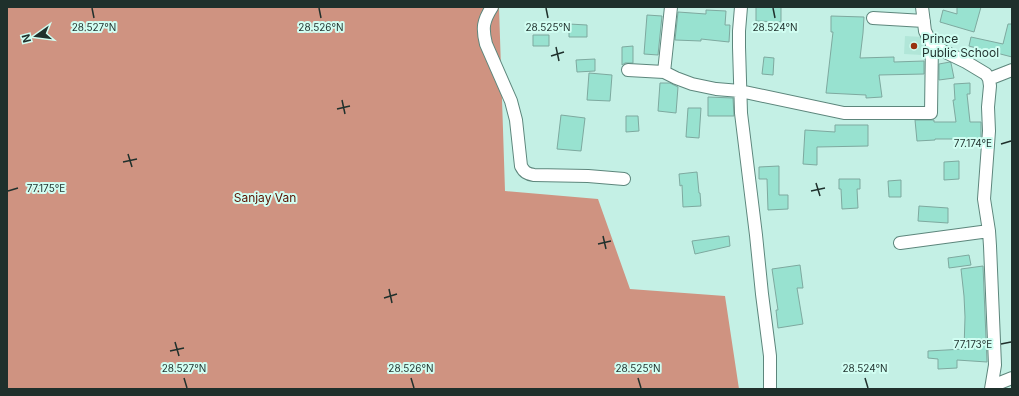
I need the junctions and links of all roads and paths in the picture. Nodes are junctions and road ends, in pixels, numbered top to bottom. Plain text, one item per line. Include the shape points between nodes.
1 (492, 7) edge
2 (671, 7) edge
3 (742, 7) edge
4 (922, 7) edge
5 (874, 18) dead end
6 (924, 21) junction
7 (932, 41) junction
8 (628, 70) dead end
9 (1012, 70) edge
10 (664, 72) junction
11 (989, 79) junction
12 (740, 91) junction
13 (624, 179) dead end
14 (989, 231) junction
15 (900, 243) dead end
16 (1012, 378) edge
17 (991, 388) edge
18 (770, 389) edge

1 - 13 street via 484,22 484,37 511,101 523,170 534,175
2 - 10 street
3 - 12 street via 739,31
4 - 6 street
5 - 6 street
6 - 7 street via 925,31
7 - 11 street via 939,49 966,62 986,74
7 - 12 street via 932,113 844,113
8 - 10 street
9 - 11 street
10 - 12 street via 692,84
11 - 14 street via 989,131 984,199
12 - 18 street via 770,356
14 - 15 street
14 - 17 street via 995,365
16 - 17 street

